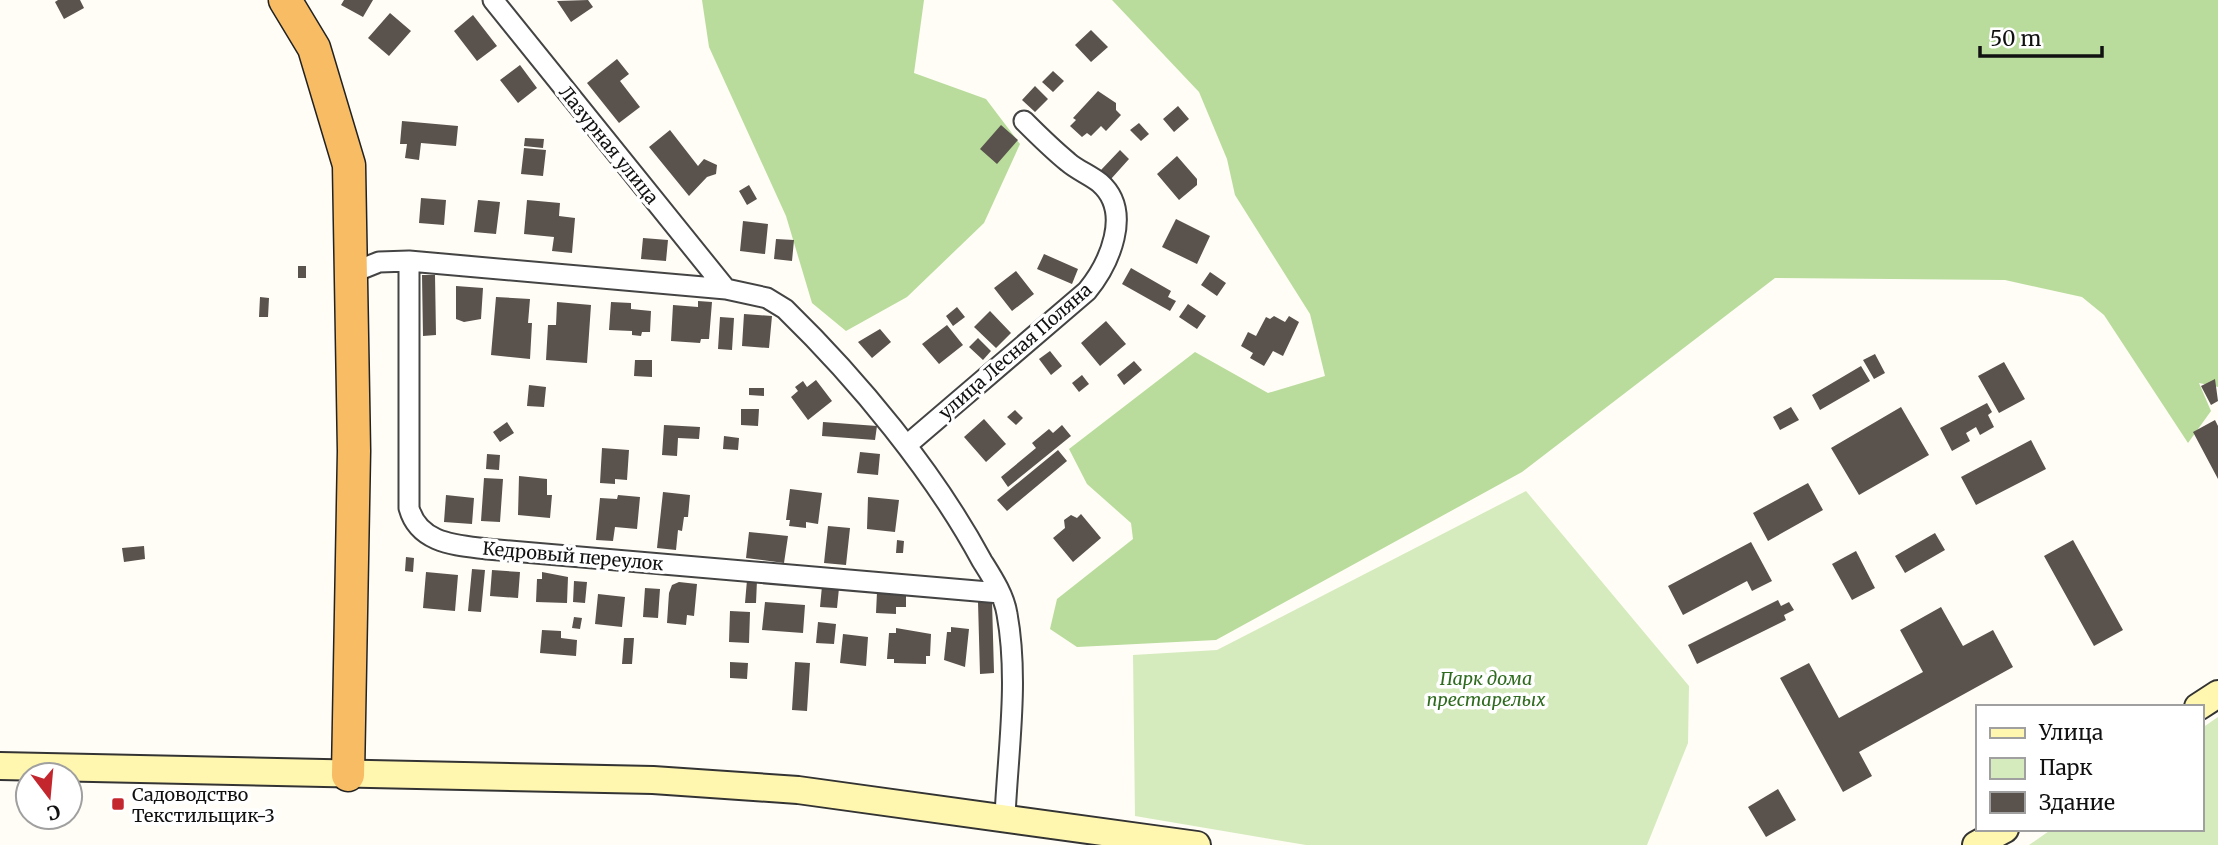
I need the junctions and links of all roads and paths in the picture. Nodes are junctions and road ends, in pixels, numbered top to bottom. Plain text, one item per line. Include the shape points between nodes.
1 (285, 0) edge
2 (493, 0) edge
3 (1024, 121) dead end
4 (409, 261) junction
5 (349, 274) junction
6 (726, 289) junction
7 (907, 445) junction
8 (1000, 593) junction
9 (2218, 694) edge
10 (2201, 705) edge
11 (0, 766) edge
12 (348, 775) junction
13 (1005, 816) junction
14 (2001, 831) edge
15 (1197, 845) edge
16 (1976, 845) edge

1 - 5 highway via 314,48 349,165
2 - 6 street, Лазурная улица
3 - 7 street, улица Лесная Поляна via 1107,192 1116,213 1104,267 1087,291
4 - 5 street via 379,262
4 - 6 street
4 - 8 street, Кедровый переулок via 409,508 412,519 430,537 487,549
5 - 12 highway via 354,451
6 - 7 street via 768,298 793,317
7 - 8 street via 973,543
8 - 13 street via 1009,625 1012,667
9 - 10 main road
11 - 12 main road
12 - 13 main road via 653,780 798,790
13 - 15 main road
14 - 16 main road

